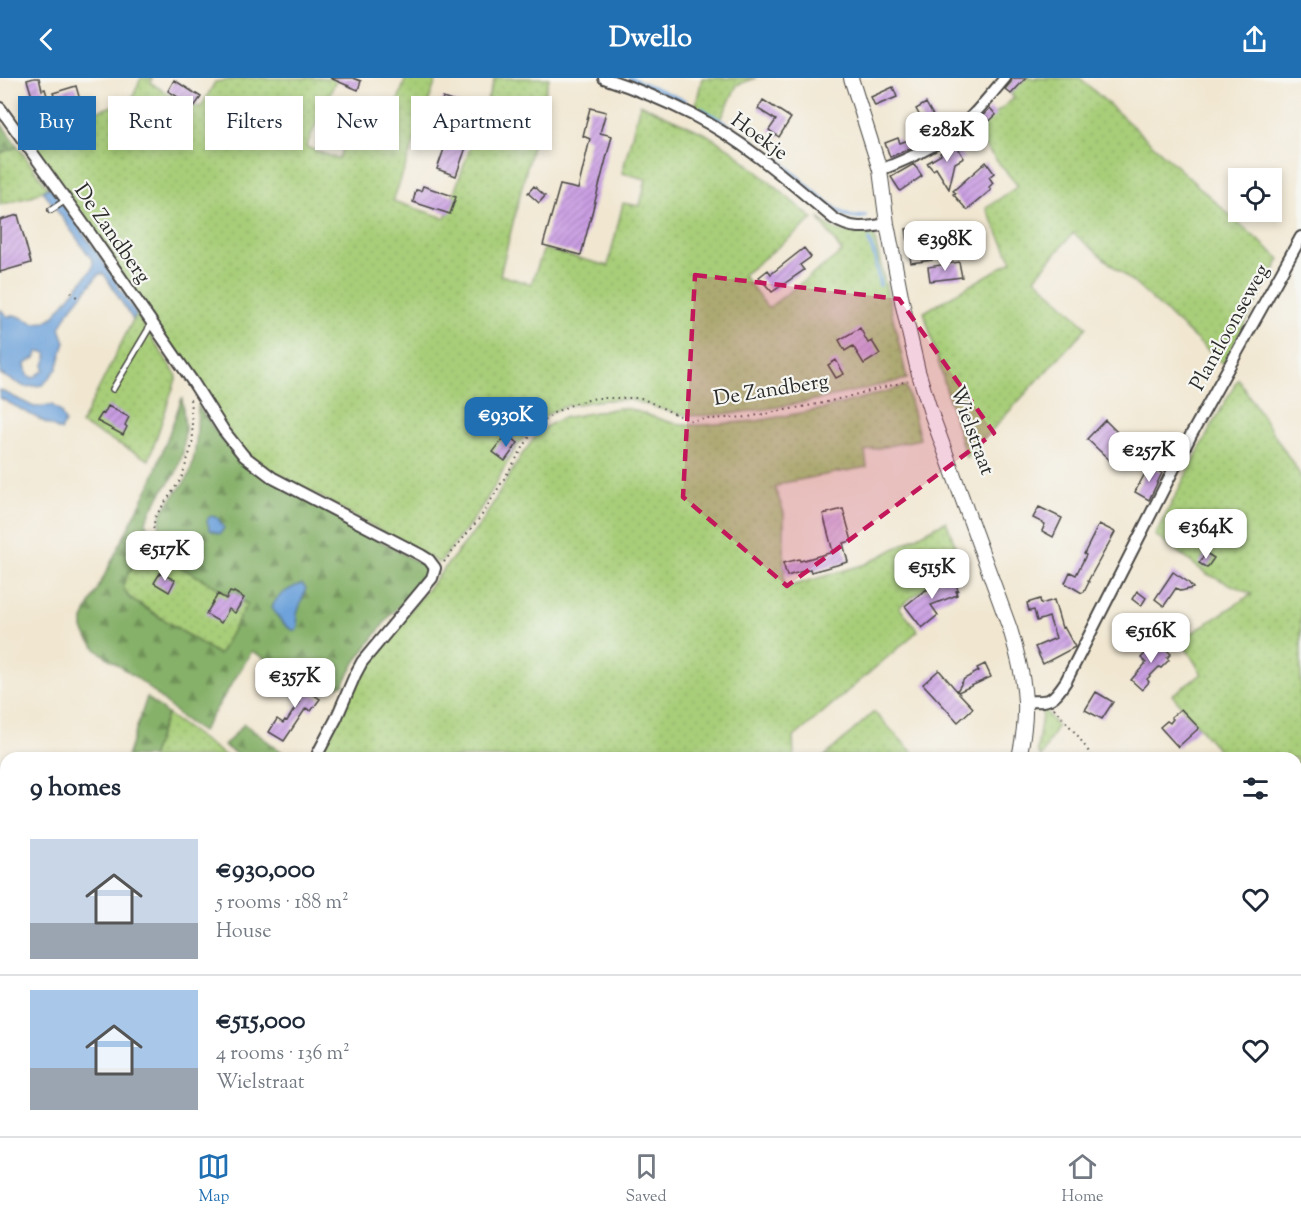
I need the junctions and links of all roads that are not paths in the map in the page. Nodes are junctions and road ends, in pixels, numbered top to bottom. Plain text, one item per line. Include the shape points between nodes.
1 (604, 78) edge
2 (851, 78) edge
3 (1005, 78) edge
4 (0, 108) edge
5 (880, 170) junction
6 (66, 200) junction
7 (51, 210) dead end
8 (887, 224) junction
9 (1301, 237) edge
10 (151, 322) junction
11 (113, 389) dead end
12 (1026, 701) junction
13 (319, 752) edge
14 (1020, 752) edge

1 - 8 street, Hoekje via 663,100 707,123 760,158 841,224
2 - 5 street, Wielstraat
3 - 5 street via 964,123 938,142
4 - 6 street, De Zandberg
5 - 8 street, Wielstraat
6 - 7 lane
6 - 10 street, De Zandberg
8 - 12 street, Wielstraat via 920,379 1010,629
9 - 12 street, Plantloonseweg via 1191,435 1066,681 1048,701
10 - 11 lane
10 - 13 street, De Zandberg via 244,456 273,478 421,555 435,568 432,578 362,662
12 - 14 street, Wielstraat

